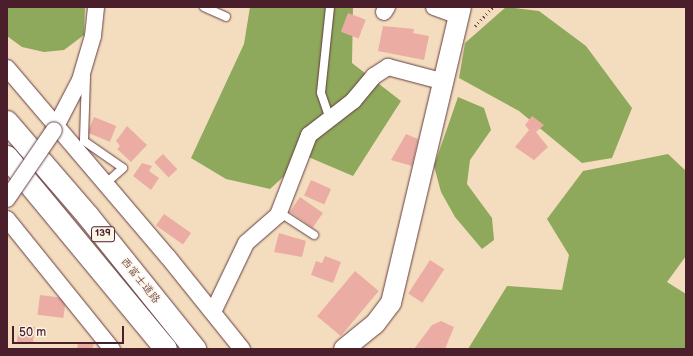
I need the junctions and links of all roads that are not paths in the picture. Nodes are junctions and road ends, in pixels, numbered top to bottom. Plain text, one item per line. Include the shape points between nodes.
1 (96, 7) edge
2 (204, 7) edge
3 (330, 7) edge
4 (434, 7) edge
5 (460, 12) edge
6 (226, 18) dead end
7 (7, 68) edge
8 (82, 71) junction
9 (441, 82) junction
10 (330, 119) junction
11 (7, 122) edge
12 (55, 129) junction
13 (7, 157) edge
14 (106, 184) junction
15 (7, 199) edge
16 (279, 212) junction
17 (7, 219) edge
18 (314, 235) dead end
19 (213, 312) junction
20 (112, 349) edge
21 (166, 349) edge
22 (195, 349) edge
23 (242, 349) edge
24 (344, 349) edge

1 - 8 street via 93,36
2 - 6 lane
3 - 10 lane via 321,93
4 - 5 street
5 - 9 street
7 - 12 street
8 - 12 street
8 - 14 lane via 87,77 84,141 123,168
9 - 10 street via 388,67 374,76 353,101
9 - 24 street via 391,303 375,324
10 - 16 street via 309,135
11 - 22 highway, 西富士道路 / 139 via 88,216
12 - 14 street
12 - 15 street, bridge
13 - 21 highway, 西富士道路 / 139
14 - 19 street
16 - 18 lane
16 - 19 street via 246,243
17 - 20 street
19 - 23 street

